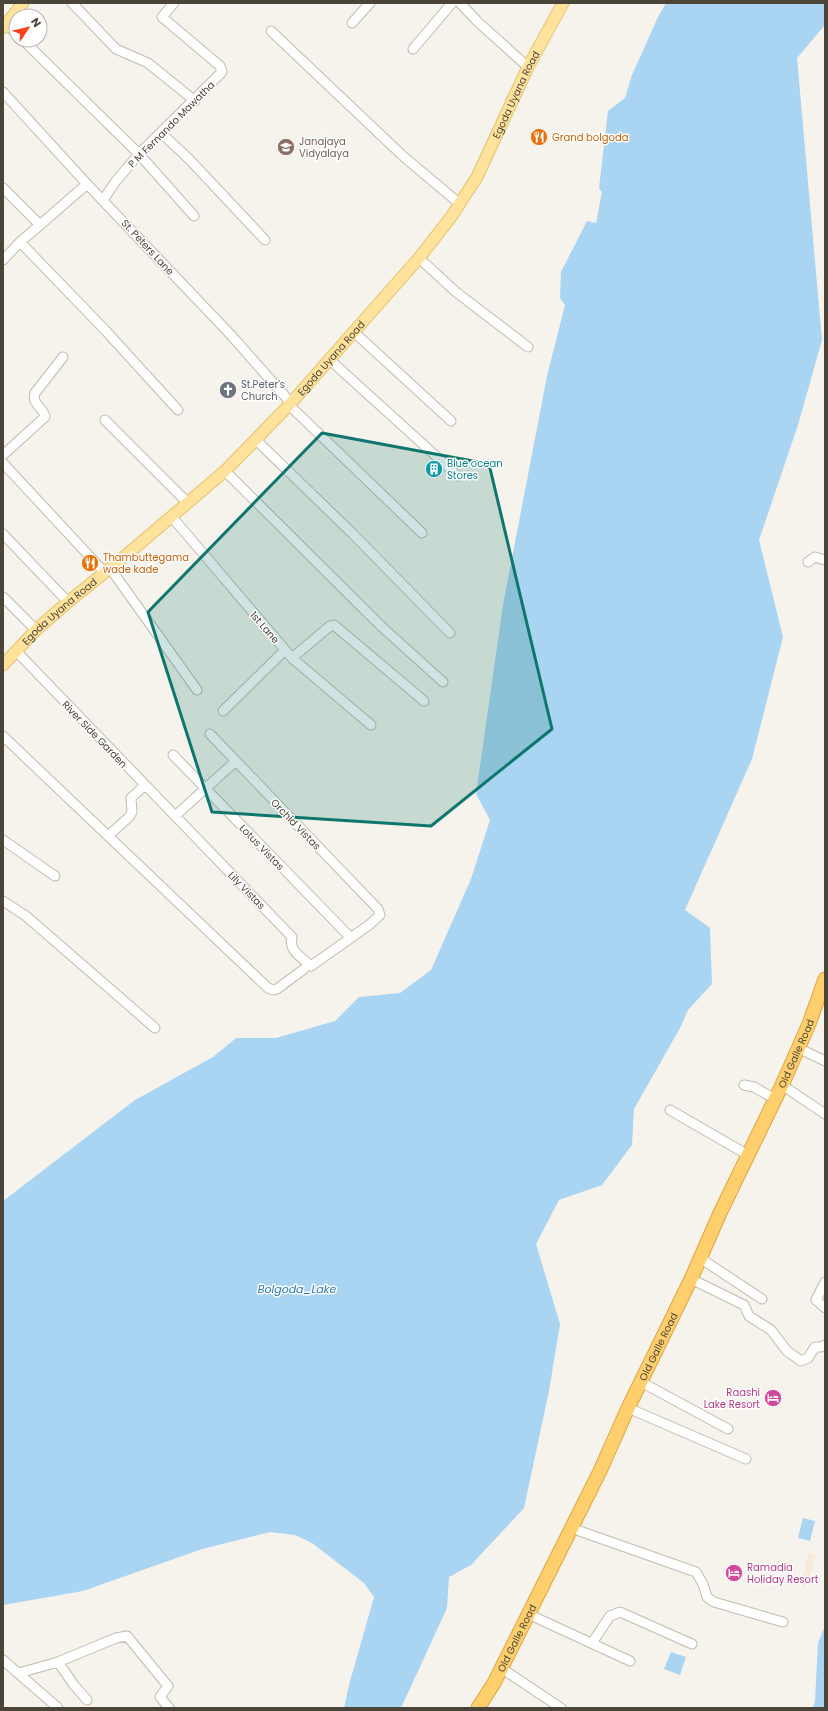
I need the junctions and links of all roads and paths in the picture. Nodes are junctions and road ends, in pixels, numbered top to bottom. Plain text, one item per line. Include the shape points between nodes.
1 (14, 3) edge
2 (23, 3) edge
3 (72, 3) edge
4 (174, 3) edge
5 (370, 3) edge
6 (452, 3) edge
7 (460, 3) edge
8 (563, 3) edge
9 (4, 23) edge
10 (352, 23) dead end
11 (271, 31) dead end
12 (31, 48) edge
13 (412, 49) dead end
14 (528, 67) junction
15 (3, 92) edge
16 (194, 100) junction
17 (161, 133) junction
18 (139, 154) junction
19 (87, 184) junction
20 (3, 188) edge
21 (103, 200) junction
22 (460, 204) junction
23 (194, 216) dead end
24 (40, 225) junction
25 (265, 240) dead end
26 (20, 242) junction
27 (419, 258) junction
28 (3, 260) edge
29 (355, 332) junction
30 (528, 347) dead end
31 (62, 357) dead end
32 (330, 360) junction
33 (290, 404) junction
34 (178, 410) dead end
35 (105, 420) dead end
36 (451, 421) dead end
37 (255, 440) junction
38 (3, 455) edge
39 (3, 462) edge
40 (225, 471) junction
41 (458, 476) dead end
42 (188, 503) junction
43 (172, 517) junction
44 (422, 533) dead end
45 (3, 534) edge
46 (825, 560) edge
47 (808, 562) dead end
48 (108, 570) junction
49 (3, 597) edge
50 (68, 602) junction
51 (36, 630) junction
52 (450, 633) dead end
53 (286, 650) junction
54 (16, 651) junction
55 (292, 658) junction
56 (3, 665) edge
57 (443, 682) dead end
58 (197, 690) dead end
59 (424, 701) dead end
60 (223, 711) dead end
61 (371, 725) dead end
62 (210, 734) dead end
63 (3, 736) edge
64 (173, 755) dead end
65 (236, 761) junction
66 (145, 785) junction
67 (205, 788) junction
68 (175, 816) junction
69 (108, 836) junction
70 (3, 840) edge
71 (55, 876) dead end
72 (3, 901) edge
73 (351, 938) junction
74 (308, 968) junction
75 (825, 979) edge
76 (155, 1028) dead end
77 (798, 1048) junction
78 (825, 1061) edge
79 (744, 1085) dead end
80 (782, 1085) junction
81 (775, 1099) junction
82 (670, 1110) dead end
83 (825, 1114) edge
84 (748, 1155) junction
85 (700, 1258) junction
86 (691, 1280) junction
87 (825, 1282) edge
88 (762, 1300) dead end
89 (825, 1308) edge
90 (825, 1345) edge
91 (641, 1382) junction
92 (628, 1408) junction
93 (728, 1430) dead end
94 (746, 1460) dead end
95 (571, 1528) junction
96 (528, 1614) junction
97 (783, 1622) dead end
98 (592, 1644) junction
99 (692, 1644) dead end
100 (3, 1660) edge
101 (630, 1661) dead end
102 (58, 1662) junction
103 (501, 1668) junction
104 (20, 1673) junction
105 (87, 1700) dead end
106 (58, 1708) edge
107 (169, 1708) edge
108 (478, 1708) edge
109 (561, 1708) edge

1 - 9 main road
2 - 9 main road
3 - 16 street via 116,49 148,63
4 - 16 street, P M Fernando Mawatha via 162,17 220,66 222,72
5 - 10 street
6 - 13 street
7 - 14 street
8 - 14 main road, Egoda Uyana Road
11 - 22 street via 404,157
12 - 18 street
14 - 22 main road, Egoda Uyana Road via 477,177
15 - 19 street, St. Peters Lane
16 - 17 street, P M Fernando Mawatha
17 - 18 street, P M Fernando Mawatha
17 - 25 street
18 - 21 street, P M Fernando Mawatha
18 - 23 street
19 - 21 street, St. Peters Lane
19 - 24 street
20 - 24 street
21 - 33 street, St. Peters Lane via 230,334
22 - 27 main road, Egoda Uyana Road
24 - 26 street
26 - 28 street
26 - 34 street
27 - 29 main road, Egoda Uyana Road
27 - 30 street via 456,292
29 - 32 main road, Egoda Uyana Road
29 - 36 street
31 - 38 street via 34,394 35,402 45,417
32 - 33 main road, Egoda Uyana Road
32 - 41 street
33 - 37 main road, Egoda Uyana Road
33 - 44 street, St. Peters Lane
35 - 42 street
37 - 40 main road, Egoda Uyana Road
37 - 52 street via 353,534
39 - 48 street
40 - 42 main road, Egoda Uyana Road
40 - 57 street via 382,627
42 - 43 main road, Egoda Uyana Road
43 - 48 main road, Egoda Uyana Road
43 - 53 street, 1st Lane
45 - 50 street
46 - 47 street via 815,557
48 - 50 main road, Egoda Uyana Road
48 - 58 street
49 - 51 street
50 - 51 main road, Egoda Uyana Road
51 - 54 main road, Egoda Uyana Road
53 - 55 street, 1st Lane
53 - 60 street
54 - 56 main road, Egoda Uyana Road
54 - 66 street, River Side Garden
55 - 59 street via 334,625
55 - 61 street, 1st Lane
62 - 65 street, Orchid Vistas
63 - 69 street
64 - 67 street, Lotus Vistas
65 - 67 street
65 - 73 street, Orchid Vistas via 378,909 380,914
66 - 68 street, River Side Garden
66 - 69 street via 131,798 132,812 129,817
67 - 68 street
67 - 73 street, Lotus Vistas
68 - 74 street, Lily Vistas via 292,937 292,948
69 - 74 street via 268,988 277,989
70 - 71 street
72 - 76 street via 26,916
73 - 74 street
75 - 77 highway, Old Galle Road
77 - 78 street
77 - 80 highway, Old Galle Road
79 - 81 street via 754,1087
80 - 81 highway, Old Galle Road
80 - 83 street
81 - 84 highway, Old Galle Road
82 - 84 street
84 - 85 highway, Old Galle Road
85 - 86 highway, Old Galle Road
85 - 88 street
86 - 90 street via 744,1305 749,1316 770,1330 787,1351 802,1361 808,1358 815,1347
86 - 91 highway, Old Galle Road
87 - 89 street via 816,1300
91 - 92 highway, Old Galle Road
91 - 93 street
92 - 94 street
92 - 95 highway, Old Galle Road
95 - 96 highway, Old Galle Road
95 - 97 street via 696,1572 707,1597 714,1602
96 - 98 street
96 - 103 highway, Old Galle Road
98 - 99 street via 610,1616 620,1612
98 - 101 street
100 - 104 street
102 - 104 street
102 - 105 street
102 - 107 street via 116,1638 127,1636 168,1686 160,1697
103 - 108 highway, Old Galle Road
103 - 109 street
104 - 106 street

